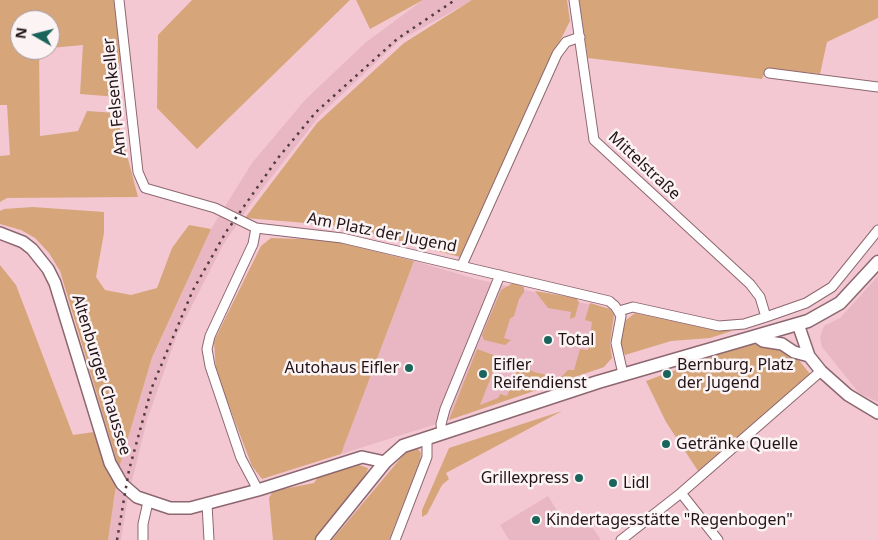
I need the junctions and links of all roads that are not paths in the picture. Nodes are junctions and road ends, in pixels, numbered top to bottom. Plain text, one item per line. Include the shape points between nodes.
1 (119, 0) edge
2 (574, 0) edge
3 (580, 37) junction
4 (769, 73) dead end
5 (878, 87) edge
6 (145, 188) joint
7 (256, 228) junction
8 (878, 230) edge
9 (0, 233) edge
10 (878, 262) edge
11 (462, 265) junction
12 (500, 275) junction
13 (619, 311) junction
14 (766, 317) junction
15 (798, 324) junction
16 (756, 336) junction
17 (809, 356) junction
18 (821, 371) junction
19 (623, 374) junction
20 (878, 412) edge
21 (442, 432) junction
22 (427, 437) junction
23 (385, 462) junction
24 (258, 490) junction
25 (682, 492) junction
26 (148, 502) junction
27 (207, 504) junction
28 (143, 540) edge
29 (209, 540) edge
30 (322, 540) edge
31 (395, 540) edge
32 (621, 540) edge
33 (718, 540) edge

1 - 6 street, Am Felsenkeller via 138,172
2 - 3 street, Mittelstraße
3 - 11 street via 566,42 557,54
3 - 14 street, Mittelstraße via 594,140 750,284 760,297
4 - 5 street
6 - 7 street, Am Platz der Jugend via 215,208
7 - 11 street, Am Platz der Jugend via 337,237
7 - 24 street via 207,348 241,458
8 - 14 street via 832,287 806,303
9 - 26 street, Altenburger Chaussee via 23,242 48,269 110,463 122,484
10 - 15 main road via 840,303
11 - 12 street, Am Platz der Jugend
12 - 13 street, Am Platz der Jugend via 609,301
12 - 21 street via 445,408
13 - 14 street via 633,307 709,325 729,326
13 - 19 street via 616,343
15 - 16 main road
15 - 17 street
16 - 17 street
16 - 19 main road
17 - 18 street
18 - 20 street via 848,395
18 - 25 street
19 - 21 main road
21 - 22 main road
22 - 23 main road via 403,446
22 - 31 street via 427,457
23 - 24 street, Altenburger Chaussee via 362,457
23 - 30 main road
24 - 27 street, Altenburger Chaussee
25 - 32 street
25 - 33 street
26 - 27 street, Altenburger Chaussee via 177,509
26 - 28 street
27 - 29 street

